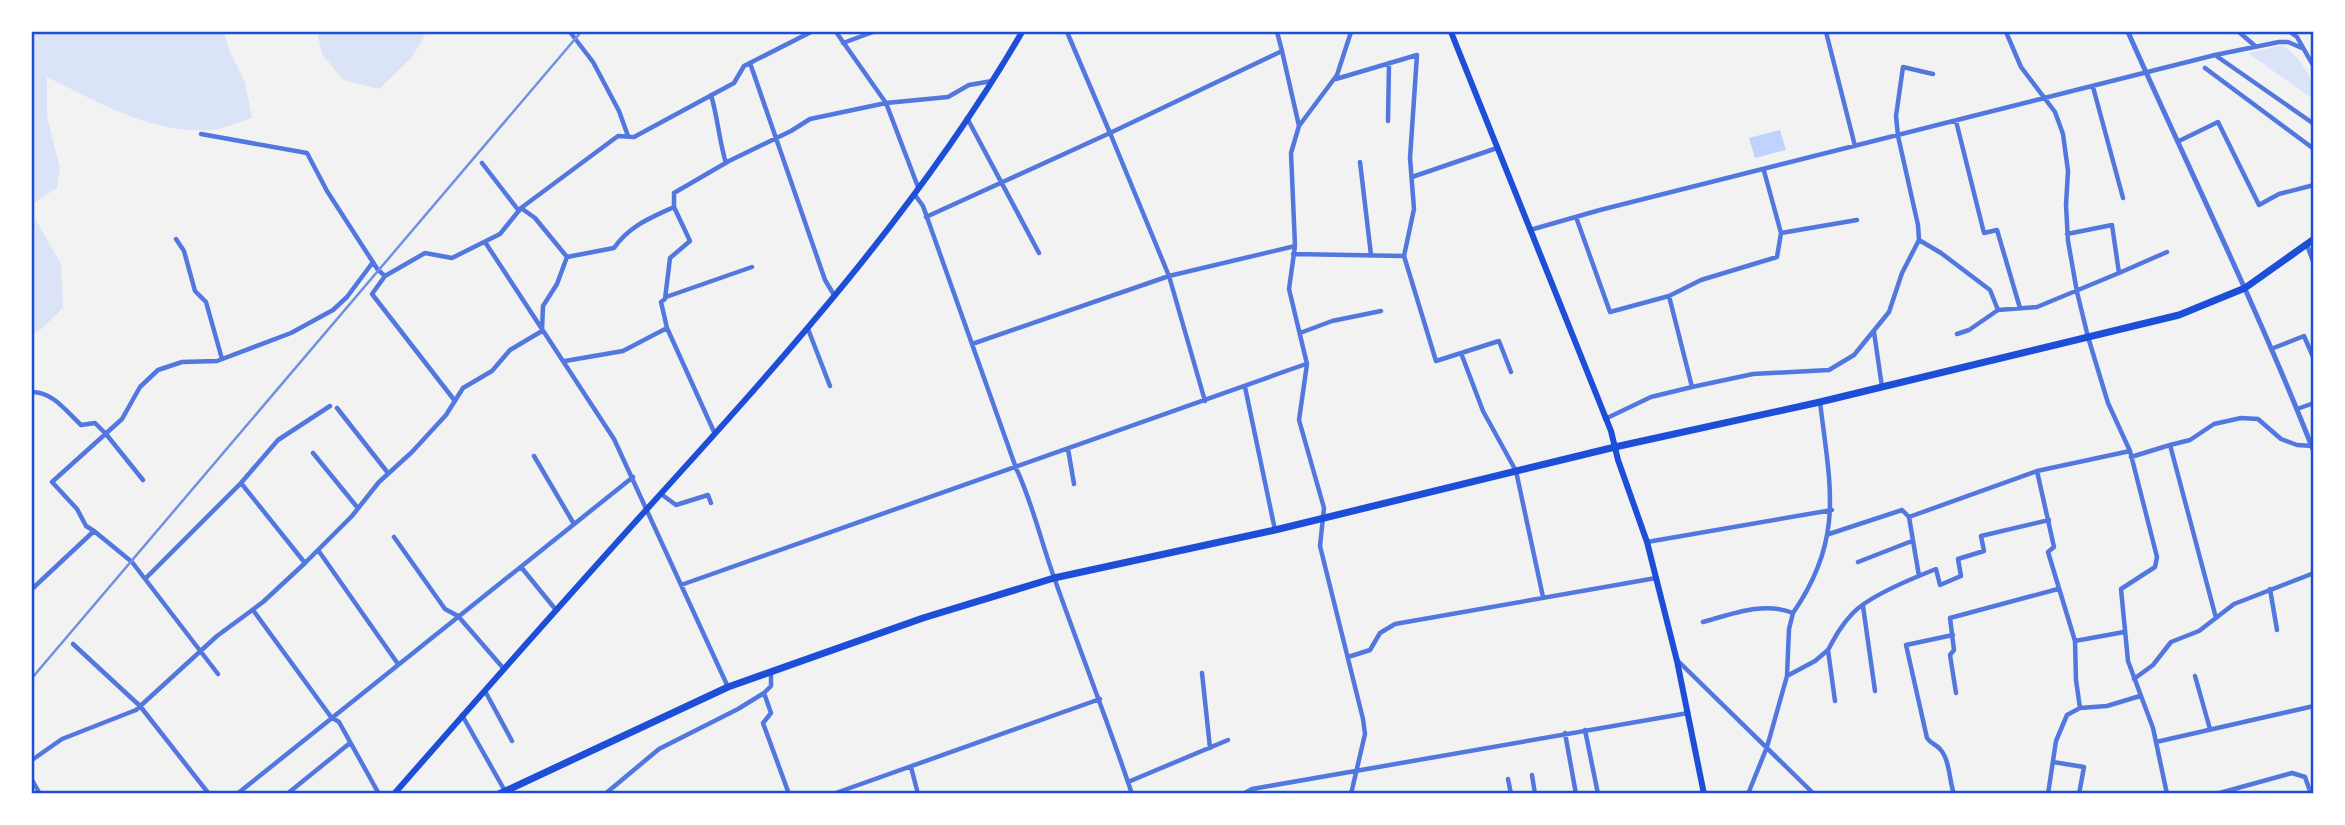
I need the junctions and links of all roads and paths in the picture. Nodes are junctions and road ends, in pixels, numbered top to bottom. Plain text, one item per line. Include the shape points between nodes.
1 (569, 32) edge
2 (811, 32) edge
3 (836, 32) edge
4 (873, 32) edge
5 (1022, 32) edge
6 (1067, 32) edge
7 (1277, 32) edge
8 (1352, 32) edge
9 (1451, 32) edge
10 (1826, 32) edge
11 (2006, 32) edge
12 (2128, 32) edge
13 (2239, 32) edge
14 (2290, 32) edge
15 (843, 43) junction
16 (2254, 46) junction
17 (2302, 48) junction
18 (1282, 51) junction
19 (2215, 55) junction
20 (750, 63) junction
21 (1389, 63) junction
22 (2314, 67) edge
23 (2205, 68) dead end
24 (2146, 72) junction
25 (1933, 74) dead end
26 (1334, 80) junction
27 (993, 81) junction
28 (2093, 87) junction
29 (711, 96) junction
30 (2046, 98) junction
31 (886, 103) junction
32 (967, 117) junction
33 (1388, 121) dead end
34 (1956, 121) junction
35 (2314, 124) edge
36 (1299, 126) junction
37 (1110, 133) junction
38 (201, 134) dead end
39 (628, 136) junction
40 (1898, 136) junction
41 (776, 138) junction
42 (2179, 141) junction
43 (1855, 146) junction
44 (1497, 148) junction
45 (2314, 149) edge
46 (1360, 162) dead end
47 (482, 163) dead end
48 (726, 163) junction
49 (1764, 170) junction
50 (1412, 177) junction
51 (1001, 182) junction
52 (2314, 185) edge
53 (917, 192) junction
54 (2123, 198) dead end
55 (674, 206) junction
56 (520, 209) junction
57 (926, 217) junction
58 (1576, 217) junction
59 (1857, 220) dead end
60 (1530, 230) junction
61 (1781, 233) junction
62 (2067, 234) junction
63 (176, 239) dead end
64 (1919, 240) junction
65 (2310, 242) edge
66 (485, 243) junction
67 (1295, 246) junction
68 (2167, 251) dead end
69 (1039, 253) dead end
70 (1293, 254) junction
71 (1371, 255) junction
72 (1404, 256) junction
73 (567, 257) junction
74 (373, 262) junction
75 (2314, 264) edge
76 (752, 267) dead end
77 (2119, 273) junction
78 (385, 276) junction
79 (1170, 276) junction
80 (2245, 288) junction
81 (2077, 292) junction
82 (834, 296) junction
83 (1668, 296) junction
84 (666, 297) junction
85 (2020, 308) junction
86 (1998, 310) junction
87 (1381, 312) dead end
88 (667, 328) junction
89 (807, 328) junction
90 (543, 329) junction
91 (1874, 332) junction
92 (1300, 333) junction
93 (1957, 334) dead end
94 (2088, 337) junction
95 (972, 344) junction
96 (2271, 349) junction
97 (1461, 354) junction
98 (222, 359) junction
99 (2314, 359) edge
100 (565, 362) junction
101 (1307, 364) junction
102 (1511, 372) dead end
103 (830, 386) dead end
104 (1245, 387) junction
105 (1692, 387) junction
106 (1882, 387) junction
107 (32, 392) edge
108 (455, 401) junction
109 (1205, 401) junction
110 (1820, 402) junction
111 (2314, 403) edge
112 (330, 406) dead end
113 (337, 408) dead end
114 (2297, 409) junction
115 (1605, 419) junction
116 (715, 433) junction
117 (106, 434) junction
118 (2170, 445) junction
119 (2312, 445) edge
120 (1615, 447) junction
121 (1068, 449) junction
122 (2314, 452) edge
123 (313, 453) dead end
124 (2131, 454) junction
125 (534, 456) dead end
126 (1016, 468) junction
127 (1516, 471) junction
128 (2037, 471) junction
129 (388, 474) junction
130 (633, 477) junction
131 (143, 480) dead end
132 (241, 483) junction
133 (1074, 484) dead end
134 (661, 494) junction
135 (712, 503) dead end
136 (357, 507) junction
137 (647, 509) junction
138 (1832, 510) junction
139 (1909, 517) junction
140 (1325, 518) junction
141 (2049, 520) junction
142 (574, 524) junction
143 (1275, 530) junction
144 (94, 531) junction
145 (1829, 534) junction
146 (394, 537) dead end
147 (1912, 541) junction
148 (1647, 542) junction
149 (318, 550) junction
150 (1858, 562) dead end
151 (305, 563) junction
152 (521, 567) junction
153 (2312, 573) edge
154 (1919, 576) junction
155 (1054, 578) junction
156 (1656, 578) junction
157 (145, 579) junction
158 (2314, 581) edge
159 (681, 585) junction
160 (32, 589) edge
161 (2058, 589) junction
162 (2270, 589) junction
163 (1543, 597) junction
164 (1863, 605) junction
165 (253, 610) junction
166 (556, 611) junction
167 (1793, 614) junction
168 (458, 617) junction
169 (2216, 618) junction
170 (1703, 622) dead end
171 (2277, 630) dead end
172 (2124, 632) junction
173 (1953, 635) junction
174 (2074, 641) junction
175 (73, 644) dead end
176 (1828, 650) junction
177 (200, 652) junction
178 (1348, 657) junction
179 (1677, 661) junction
180 (398, 664) junction
181 (504, 669) junction
182 (771, 671) junction
183 (1202, 673) dead end
184 (218, 674) dead end
185 (1787, 676) junction
186 (2195, 676) dead end
187 (2134, 679) junction
188 (728, 687) junction
189 (485, 691) junction
190 (1875, 691) dead end
191 (764, 693) junction
192 (1956, 693) dead end
193 (2140, 696) junction
194 (1100, 699) junction
195 (1835, 701) dead end
196 (140, 706) junction
197 (2314, 706) edge
198 (2080, 708) junction
199 (1689, 713) junction
200 (463, 715) junction
201 (331, 717) junction
202 (2210, 729) junction
203 (1585, 730) junction
204 (1564, 733) junction
205 (1228, 740) dead end
206 (512, 741) dead end
207 (2156, 742) junction
208 (350, 743) junction
209 (1767, 747) junction
210 (1209, 748) junction
211 (32, 760) edge
212 (2053, 762) junction
213 (911, 767) junction
214 (1358, 771) junction
215 (1532, 775) dead end
216 (1508, 779) dead end
217 (32, 780) edge
218 (1128, 782) junction
219 (2311, 786) edge
220 (502, 792) edge
221 (40, 793) edge
222 (209, 793) edge
223 (236, 793) edge
224 (286, 793) edge
225 (379, 793) edge
226 (394, 793) edge
227 (605, 793) edge
228 (789, 793) edge
229 (834, 793) edge
230 (918, 793) edge
231 (1132, 793) edge
232 (1243, 793) edge
233 (1351, 793) edge
234 (1511, 793) edge
235 (1535, 793) edge
236 (1576, 793) edge
237 (1598, 793) edge
238 (1704, 793) edge
239 (1748, 793) edge
240 (1814, 793) edge
241 (1954, 793) edge
242 (2048, 793) edge
243 (2079, 793) edge
244 (2167, 793) edge
245 (2216, 793) edge
246 (2311, 793) edge

1 - 39 street via 593,62
2 - 20 street
3 - 15 street
4 - 15 street
5 - 27 main road
6 - 37 street
7 - 18 street
8 - 26 street
9 - 44 main road
10 - 43 street
11 - 30 street via 2021,67
12 - 24 street
13 - 16 street
14 - 17 street
15 - 31 street
16 - 17 street via 2279,42
16 - 19 street
17 - 22 street
18 - 36 street
18 - 37 street
19 - 24 street
19 - 35 street
20 - 29 street via 734,83
20 - 41 street
21 - 26 street
21 - 33 street
21 - 50 street via 1417,55
23 - 45 street
24 - 28 street
24 - 42 street
25 - 40 street via 1902,67
26 - 36 street
27 - 31 street via 969,85 948,97
27 - 32 main road
28 - 30 street
28 - 54 street
29 - 39 street
29 - 48 street
30 - 34 street
30 - 62 street via 2065,146
31 - 41 street via 810,119
31 - 53 street
32 - 51 street
32 - 53 main road
34 - 40 street
34 - 85 street via 1984,233 1997,230
36 - 67 street via 1292,153
37 - 51 street
37 - 79 street
38 - 74 street via 307,153
39 - 56 street via 618,136
40 - 43 street
40 - 64 street
41 - 48 street
41 - 82 street
42 - 52 street via 2218,122 2259,205 2279,194
42 - 80 street
43 - 49 street
44 - 50 street
44 - 60 main road
46 - 71 street
47 - 56 street
48 - 55 street via 674,193
49 - 58 street
49 - 61 street
50 - 72 street via 1414,209
51 - 57 street
51 - 69 street
53 - 57 street
53 - 82 main road
55 - 73 street via 635,225 614,248
55 - 84 street via 690,241 670,258
56 - 66 street via 500,234
56 - 73 street via 535,218
57 - 95 street
58 - 60 street
58 - 83 street via 1610,312
59 - 61 street
60 - 115 main road
61 - 83 street via 1777,257 1701,280
62 - 77 street via 2112,225
62 - 81 street
63 - 98 street via 195,291 205,302
64 - 86 street via 1990,290
64 - 91 street via 1889,312
65 - 75 street
65 - 80 main road
66 - 78 street via 452,258 425,253
66 - 90 street
67 - 70 street
67 - 79 street
68 - 77 street
70 - 71 street
70 - 92 street via 1289,289
71 - 72 street
72 - 97 street via 1436,361
73 - 90 street via 543,306
74 - 78 street
74 - 98 street via 333,310 291,333
76 - 84 street
77 - 81 street
78 - 108 street via 372,294
79 - 95 street
79 - 109 street
80 - 94 main road via 2179,315
80 - 96 street
81 - 85 street via 2037,307
81 - 94 street
82 - 89 main road
83 - 105 street
84 - 88 street via 661,302
85 - 86 street
86 - 93 street
87 - 92 street via 1332,321
88 - 100 street via 623,351
88 - 116 street
89 - 103 street
89 - 116 main road
90 - 100 street
90 - 108 street via 510,350 492,371 463,388
91 - 105 street via 1854,355 1829,370 1753,374
91 - 106 street
92 - 101 street
94 - 106 main road
94 - 124 street via 2108,403
95 - 126 street
96 - 99 street via 2304,336
96 - 114 street
97 - 102 street via 1499,341
97 - 127 street via 1483,411
98 - 117 street via 182,362 158,370
100 - 130 street
101 - 104 street
101 - 140 street via 1299,421
104 - 109 street
104 - 143 street
105 - 115 street via 1651,397
106 - 110 main road
107 - 117 street via 51,396 81,425 95,424
108 - 129 street
109 - 121 street
110 - 120 main road
110 - 138 street
111 - 114 street
112 - 132 street via 278,440
113 - 129 street
114 - 119 street
115 - 120 main road
116 - 134 main road
117 - 131 street
117 - 144 street via 52,482
118 - 119 street via 2190,440 2214,424 2241,418 2258,419 2281,439
118 - 124 street
118 - 169 street
119 - 122 street
120 - 127 main road
120 - 148 main road
121 - 126 street
121 - 133 street
123 - 136 street
124 - 128 street
124 - 172 street via 2157,557 2155,567 2121,589
125 - 142 street
126 - 155 street
126 - 159 street
127 - 140 main road
127 - 163 street
128 - 139 street
128 - 141 street
129 - 136 street
130 - 137 street
130 - 142 street
132 - 151 street
132 - 157 street
134 - 135 street via 676,505 708,495
134 - 137 main road
136 - 149 street
137 - 159 street
137 - 166 main road
138 - 145 street
138 - 148 street
139 - 145 street via 1902,510
139 - 147 street
140 - 143 main road
140 - 178 street via 1320,546
141 - 154 street via 1981,536 1984,551 1958,559 1961,576 1940,585 1936,569
141 - 161 street via 2054,547 2048,552
142 - 152 street
143 - 155 main road
144 - 157 street
144 - 160 street
145 - 167 street via 1824,558
146 - 168 street via 445,608
147 - 150 street
147 - 154 street
148 - 156 main road
149 - 151 street
149 - 180 street
151 - 165 street
152 - 166 street
152 - 168 street
153 - 158 street
153 - 162 street
154 - 164 street
155 - 182 main road
155 - 194 street
156 - 163 street
156 - 179 main road
157 - 177 street
159 - 188 street
161 - 173 street via 1950,618
161 - 174 street
162 - 169 street via 2234,604
162 - 171 street
163 - 178 street via 1395,624 1380,633 1370,650
164 - 176 street via 1842,626
164 - 190 street
165 - 177 street
165 - 201 street
166 - 181 main road
167 - 170 street via 1781,608 1763,608
167 - 185 street
168 - 180 street
168 - 181 street
169 - 187 street via 2171,642
172 - 174 street
172 - 187 street
173 - 192 street via 1955,650 1950,654
173 - 241 street via 1906,645 1927,738 1942,752
174 - 198 street
175 - 196 street
176 - 185 street
176 - 195 street
177 - 184 street
177 - 196 street
178 - 214 street via 1364,734
179 - 199 main road
179 - 209 street
180 - 201 street
181 - 189 main road
182 - 188 main road
182 - 191 street via 771,686
183 - 210 street
185 - 209 street
186 - 202 street
187 - 193 street
188 - 220 main road
189 - 200 main road
189 - 206 street
191 - 227 street via 659,748
191 - 228 street via 771,713 762,723
193 - 198 street
193 - 207 street
194 - 213 street
194 - 218 street
196 - 211 street via 62,739
196 - 222 street
197 - 202 street
198 - 212 street via 2067,715
199 - 203 street
199 - 238 main road
200 - 220 street
200 - 226 main road
201 - 208 street via 339,722
201 - 223 street
202 - 207 street
203 - 204 street
203 - 237 street
204 - 214 street
204 - 236 street
205 - 210 street
207 - 244 street
208 - 224 street
208 - 225 street
209 - 239 street
209 - 240 street
210 - 218 street
212 - 242 street
212 - 243 street via 2084,767
213 - 229 street
213 - 230 street
214 - 232 street
214 - 233 street
215 - 235 street
216 - 234 street
217 - 221 street
218 - 231 street
219 - 245 street via 2305,777 2292,773
219 - 246 street

